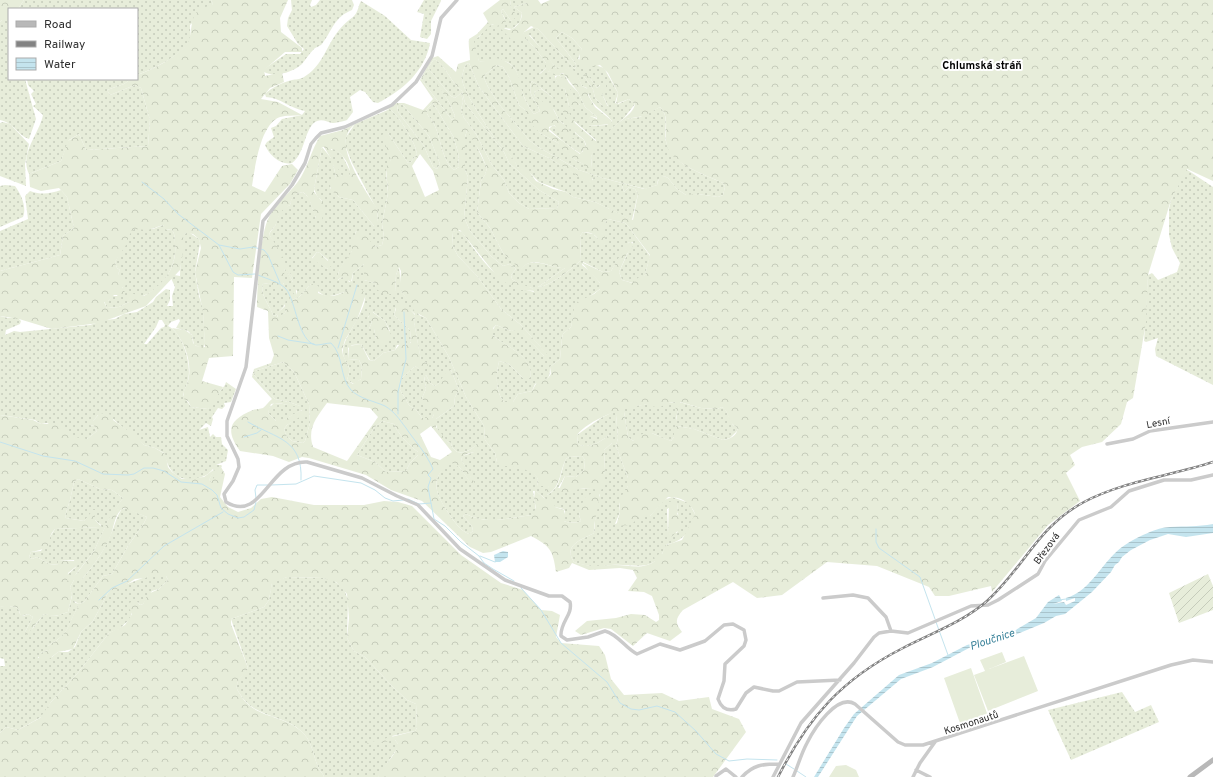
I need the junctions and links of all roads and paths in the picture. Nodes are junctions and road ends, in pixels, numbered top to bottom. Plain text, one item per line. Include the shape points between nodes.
1 (457, 0) edge
2 (1213, 422) edge
3 (1107, 444) dead end
4 (1213, 475) edge
5 (823, 598) dead end
6 (891, 631) junction
7 (1213, 662) edge
8 (840, 680) junction
9 (936, 742) junction
10 (923, 745) junction
11 (928, 753) junction
12 (1213, 760) edge
13 (779, 764) junction
14 (916, 770) junction
15 (716, 776) dead end
16 (736, 777) edge
17 (742, 777) edge
18 (773, 777) edge
19 (793, 777) edge
20 (913, 777) edge
21 (930, 777) edge
22 (1190, 777) edge

1 - 8 street via 441,18 432,56 416,82 392,105 344,127 321,133 311,144 296,179 263,221 246,367 227,422 227,436 238,459 238,467 235,478 224,494 226,502 239,508 252,505 278,476 298,463 307,462 362,478 418,505 460,548 505,580 538,593 562,596 568,600 570,612 561,630 562,636 567,640 588,638 605,632 617,637 628,650 637,654 660,644 680,650 705,641 724,625 729,623 739,626 746,634 746,640 744,646 725,664 724,681 718,699 725,709 736,709 746,693 754,687 779,691 797,682
2 - 3 street, Lesní via 1150,431 1130,440
4 - 6 street, Březová via 1191,480 1164,480 1129,491 1111,507 1079,520 1038,574 998,600 988,605 971,606 908,633
5 - 6 street via 868,598 886,617
6 - 8 street via 879,633 869,641
7 - 9 street, Kosmonautů via 1203,659 1171,665
8 - 13 street via 801,723
9 - 10 street
9 - 11 street, Kosmonautů
10 - 11 street
10 - 19 street via 905,745 898,742 869,715 855,704 846,701 835,706 811,736
11 - 14 street, Kosmonautů
12 - 22 main road
13 - 17 street via 751,768
13 - 18 street
14 - 20 street, Kosmonautů
14 - 21 street
15 - 16 street via 726,769

